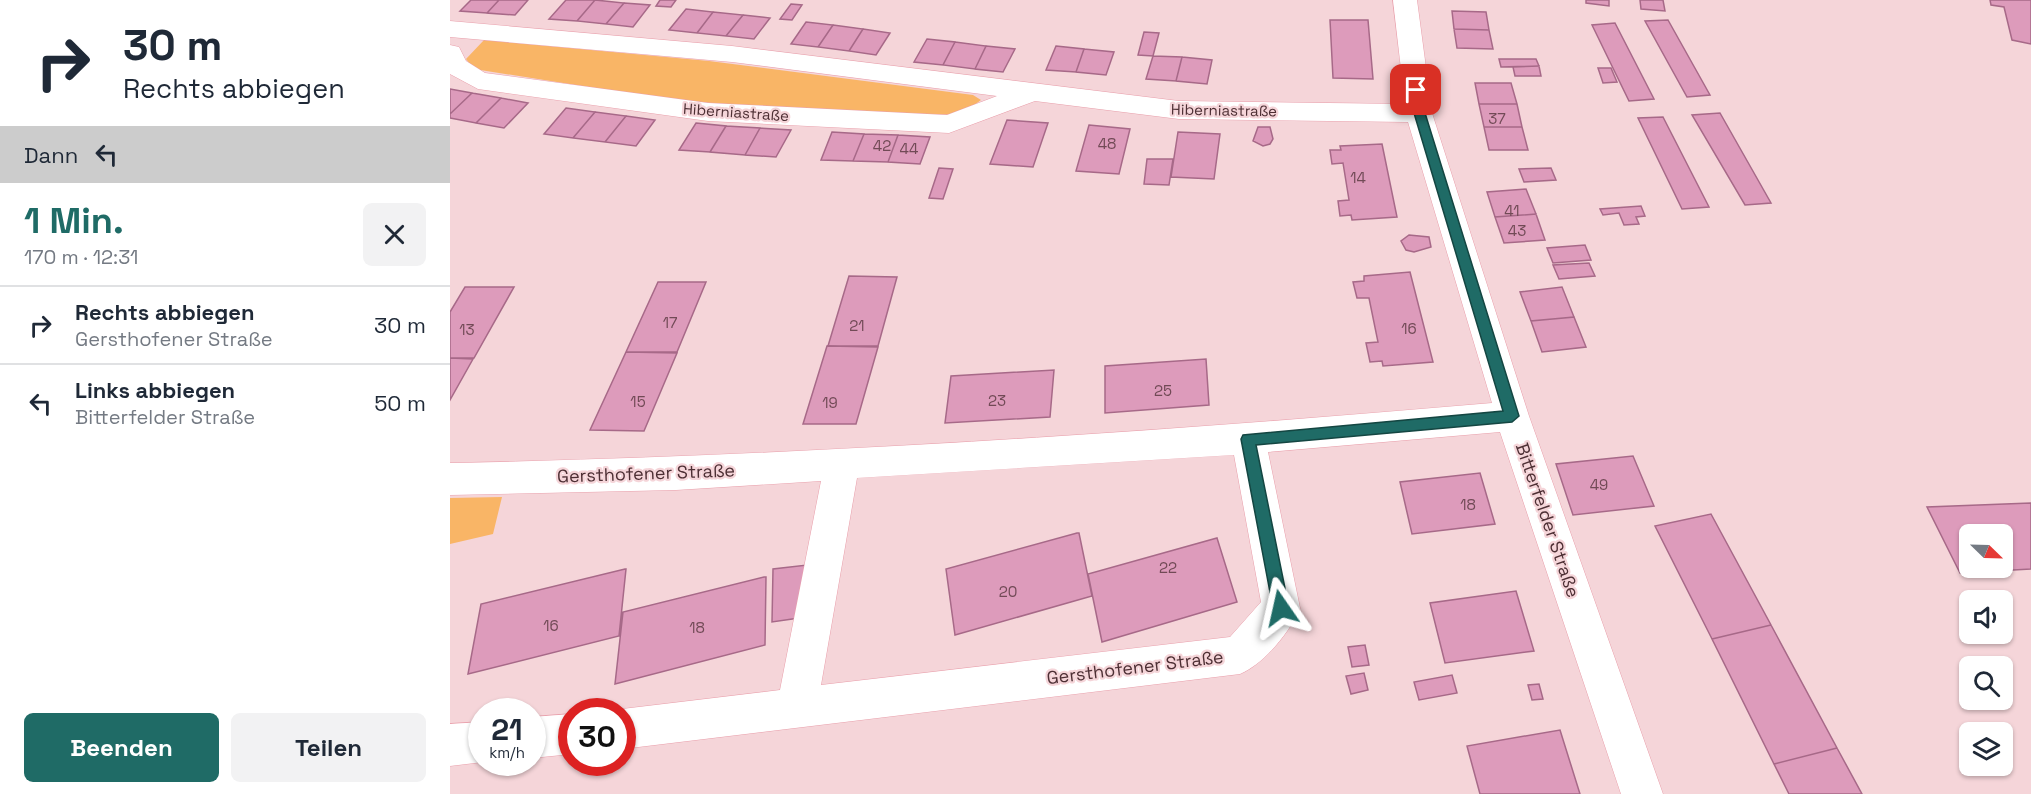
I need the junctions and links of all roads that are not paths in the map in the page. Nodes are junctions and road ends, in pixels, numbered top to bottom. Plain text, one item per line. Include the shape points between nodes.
1 (1405, 0) edge
2 (450, 30) edge
3 (450, 53) edge
4 (1030, 93) junction
5 (1419, 113) junction
6 (1512, 416) junction
7 (1248, 439) junction
8 (842, 464) junction
9 (450, 479) edge
10 (797, 706) junction
11 (636, 727) edge
12 (468, 743) edge
13 (450, 745) edge
14 (1642, 794) edge

1 - 5 street, Bitterfelder Straße
2 - 4 street, Hiberniastraße via 732,54
3 - 4 street, Hiberniastraße via 456,66 478,80 708,112 950,124
4 - 5 street, Hiberniastraße via 1179,110
5 - 6 street, Bitterfelder Straße
6 - 7 street, Gersthofener Straße
6 - 14 street, Bitterfelder Straße
7 - 8 street, Gersthofener Straße
7 - 10 street, Gersthofener Straße via 1281,608 1240,655
8 - 9 street, Gersthofener Straße via 676,474
8 - 10 street
10 - 11 street, Gersthofener Straße
12 - 13 street

